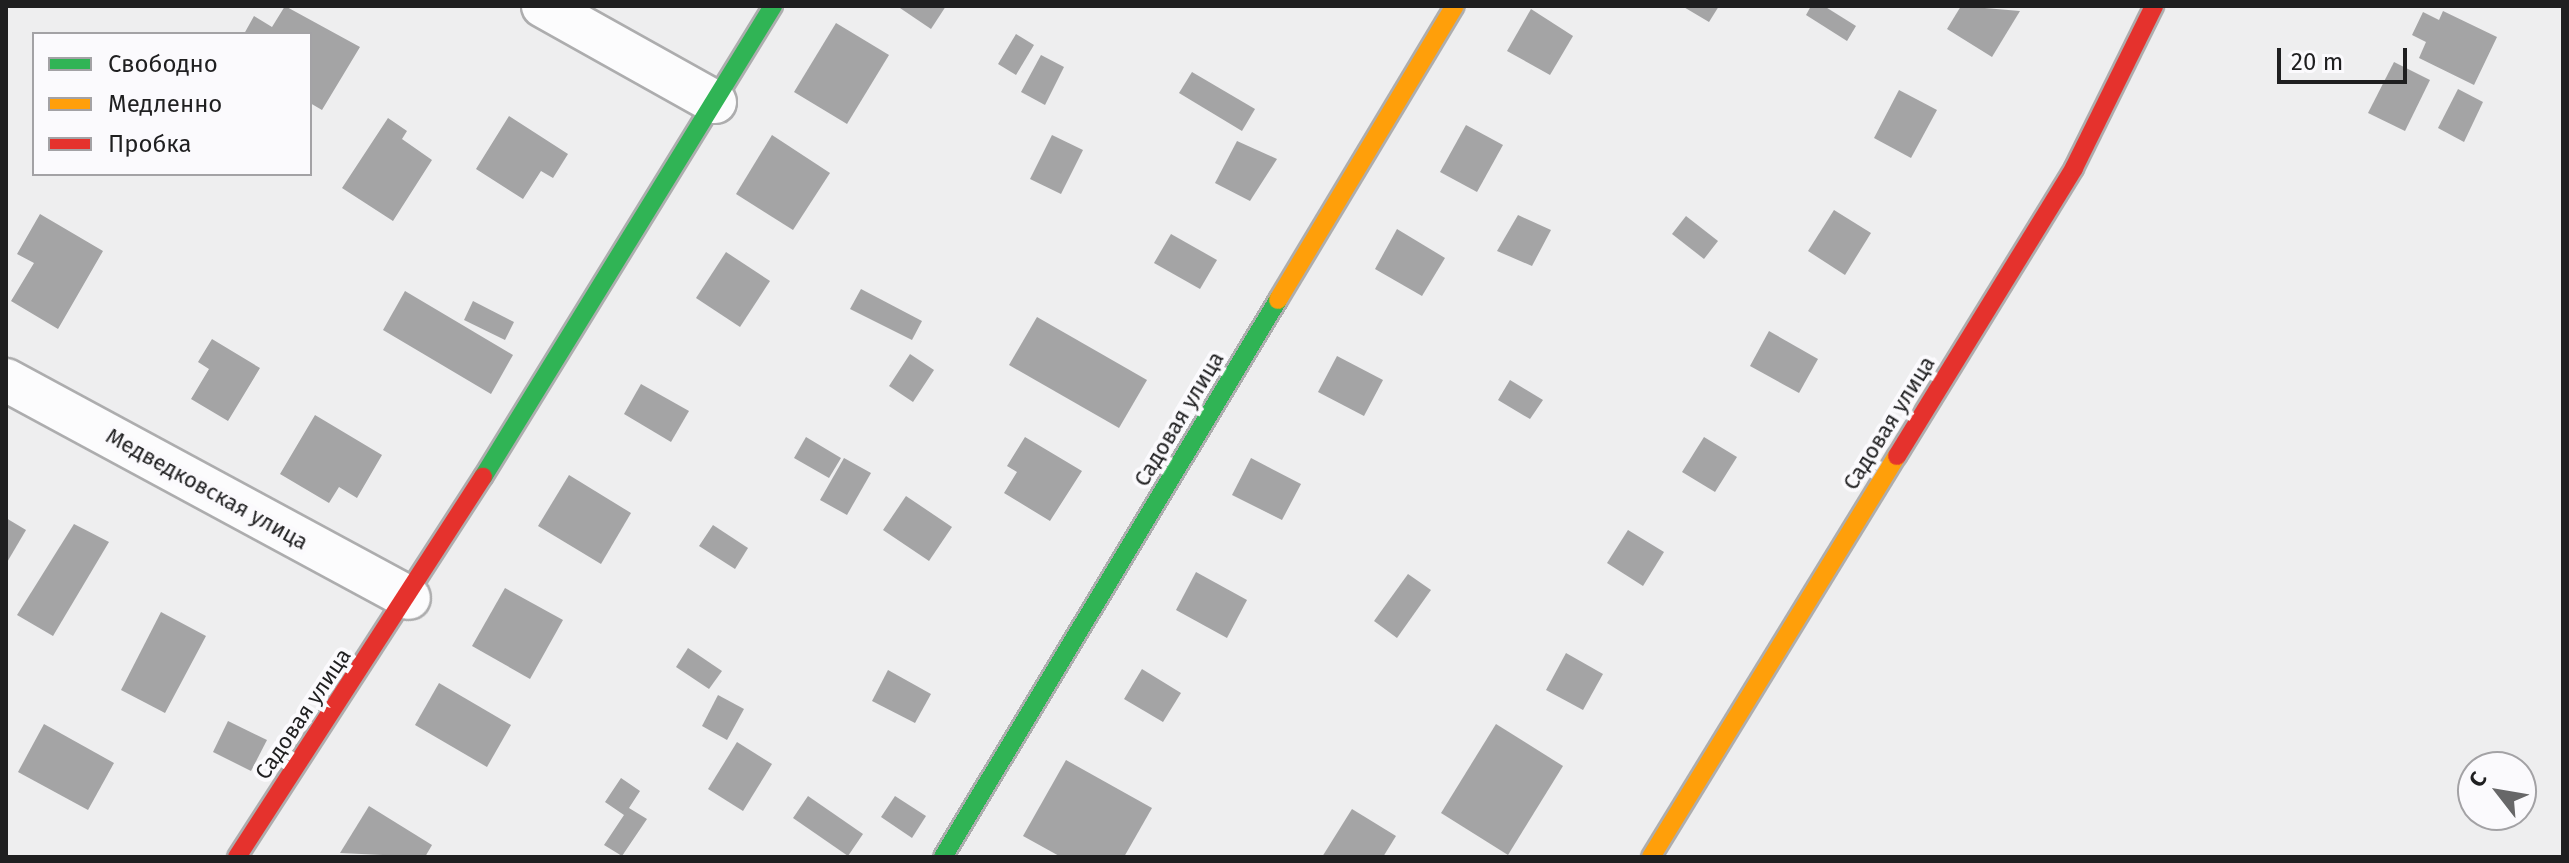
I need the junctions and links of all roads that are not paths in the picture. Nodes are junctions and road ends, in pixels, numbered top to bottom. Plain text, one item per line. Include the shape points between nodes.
1 (543, 6) edge
2 (773, 6) edge
3 (1455, 6) edge
4 (2154, 6) edge
5 (715, 102) junction
6 (6, 380) edge
7 (409, 598) junction
8 (237, 857) edge
9 (943, 857) edge
10 (1651, 857) edge

1 - 5 street
2 - 5 street, Садовая улица
3 - 9 street, Садовая улица
4 - 10 street, Садовая улица via 2074,168
5 - 7 street, Садовая улица
6 - 7 street, Медведковская улица
7 - 8 street, Садовая улица

